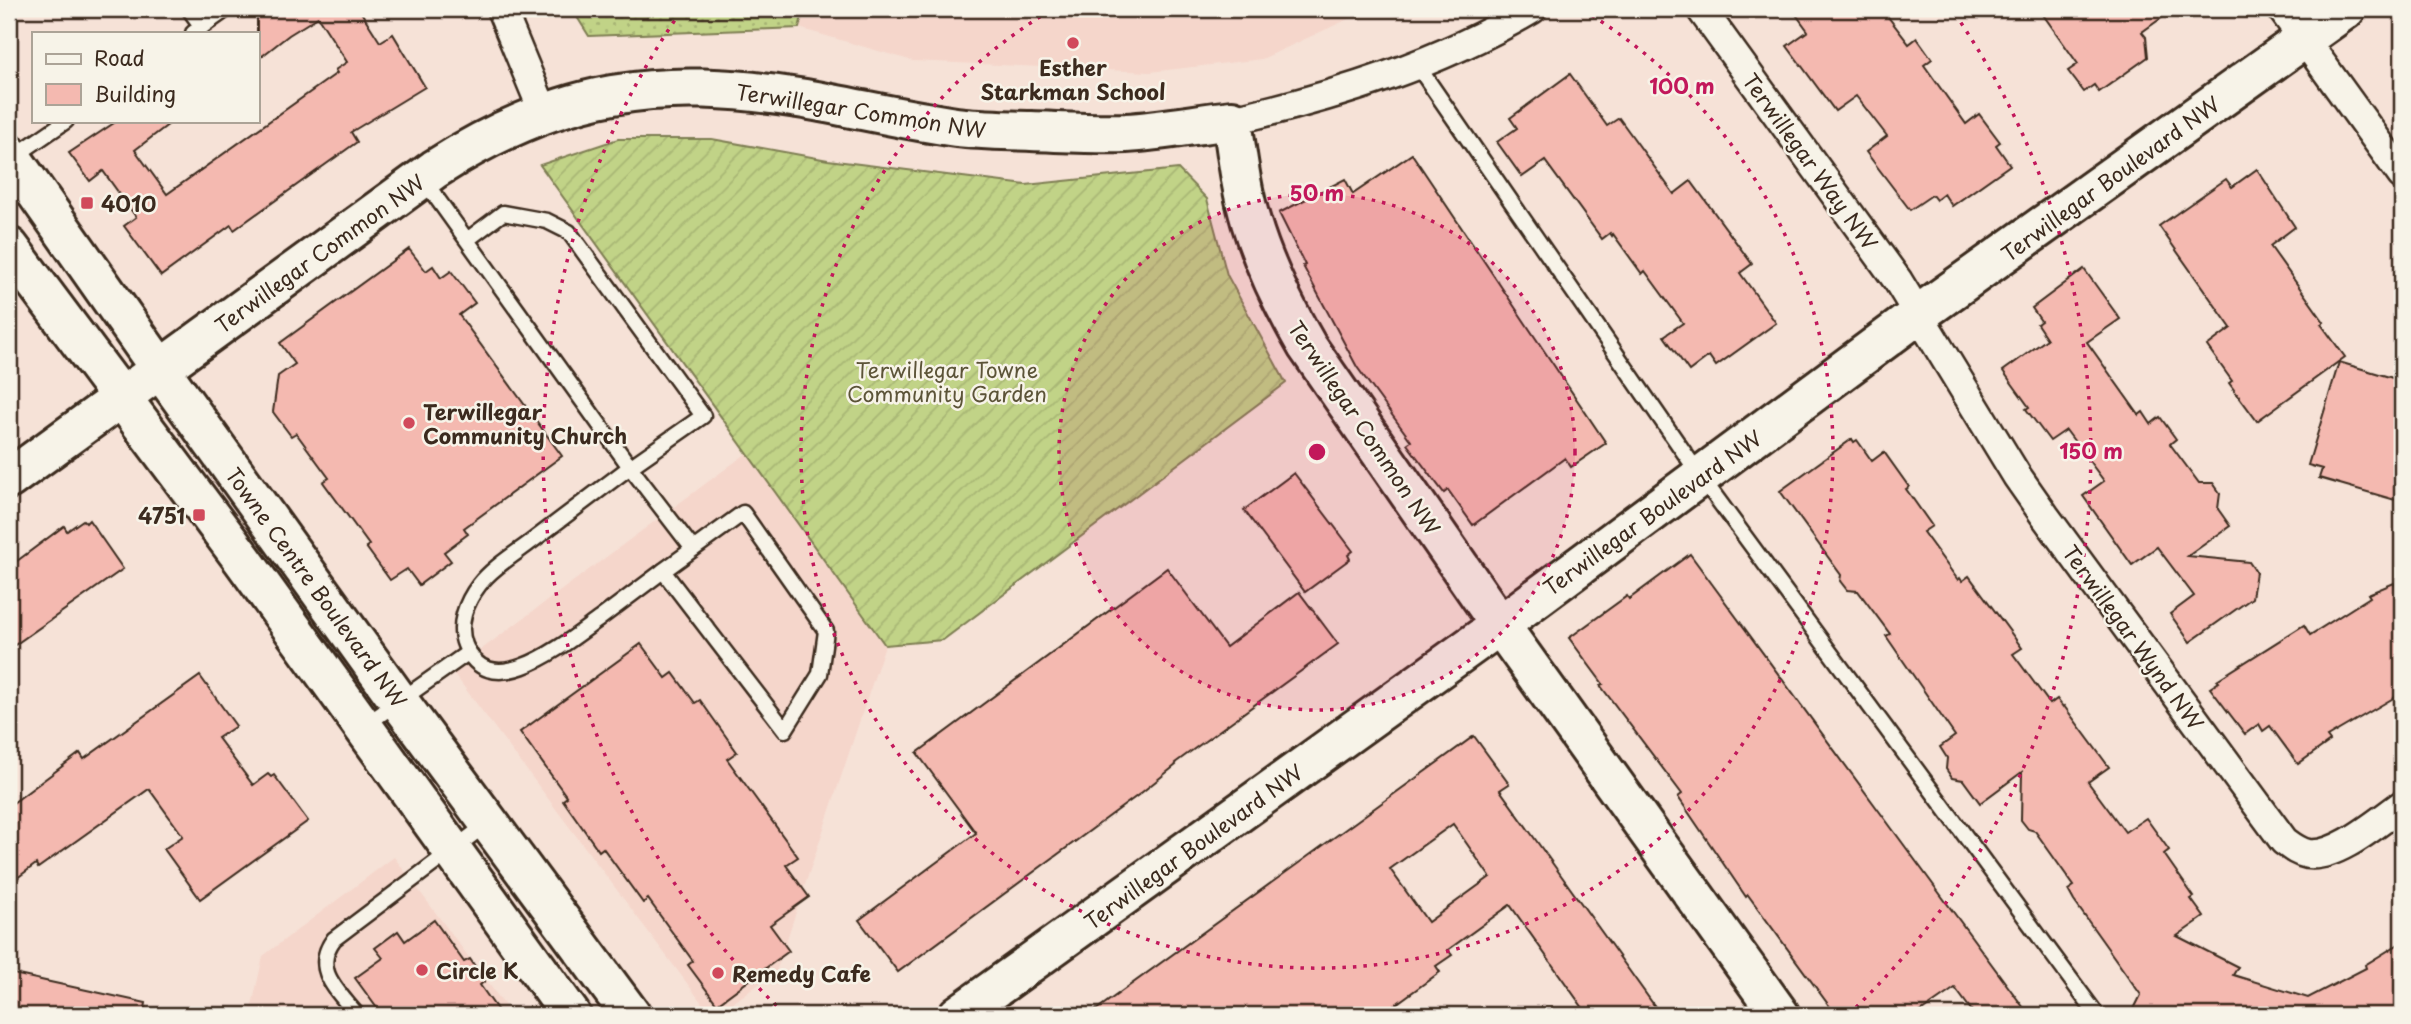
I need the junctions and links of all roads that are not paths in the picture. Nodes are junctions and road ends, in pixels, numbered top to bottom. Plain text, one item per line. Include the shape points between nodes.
1 (189, 9) edge
2 (227, 9) edge
3 (501, 9) edge
4 (1532, 9) edge
5 (1701, 9) edge
6 (2346, 9) edge
7 (2292, 24) edge
8 (198, 30) edge
9 (1417, 65) junction
10 (544, 113) junction
11 (1232, 120) junction
12 (64, 122) edge
13 (10, 156) edge
14 (2402, 176) edge
15 (422, 178) junction
16 (467, 240) junction
17 (9, 247) edge
18 (1919, 314) junction
19 (160, 369) junction
20 (121, 397) junction
21 (630, 467) junction
22 (1701, 477) junction
23 (9, 480) edge
24 (693, 550) junction
25 (663, 571) junction
26 (1500, 625) junction
27 (469, 652) junction
28 (398, 700) junction
29 (362, 727) junction
30 (2402, 805) edge
31 (489, 822) junction
32 (452, 848) junction
33 (357, 1015) edge
34 (571, 1015) edge
35 (631, 1015) edge
36 (958, 1015) edge
37 (1780, 1015) edge
38 (2097, 1015) edge

1 - 8 lane
2 - 8 lane
3 - 10 street
4 - 9 street
5 - 18 street, Terwillegar Way NW
6 - 7 street, Terwillegar Boulevard NW
7 - 14 street
7 - 18 street, Terwillegar Boulevard NW
9 - 11 street via 1326,97
9 - 22 lane
10 - 11 street, Terwillegar Common NW via 643,89 686,88 752,92 993,130 1082,134
10 - 15 street, Terwillegar Common NW via 474,144
11 - 26 street, Terwillegar Common NW via 1250,219 1287,311
12 - 13 lane
13 - 19 street, Towne Centre Boulevard NW
15 - 16 lane
15 - 19 street, Terwillegar Common NW
16 - 21 lane
16 - 21 lane via 503,213 547,221 569,232 703,416
17 - 20 street, Towne Centre Boulevard NW
18 - 22 street, Terwillegar Boulevard NW
18 - 30 street, Terwillegar Wynd NW via 2017,476 2284,841 2297,851 2323,853 2338,848
19 - 20 street, Terwillegar Common NW
19 - 28 street, Towne Centre Boulevard NW
20 - 23 street, Terwillegar Common NW
20 - 29 street, Towne Centre Boulevard NW
21 - 24 lane
21 - 27 lane via 479,585 460,628
22 - 26 street, Terwillegar Boulevard NW
22 - 38 lane
24 - 25 lane
24 - 25 lane via 743,513 826,631 820,674 785,730
25 - 27 lane via 551,654 519,668 494,671
26 - 36 street, Terwillegar Boulevard NW
26 - 37 street, Terwillegar Common NW
27 - 28 lane
28 - 29 lane
28 - 31 street, Towne Centre Boulevard NW
29 - 32 street, Towne Centre Boulevard NW
31 - 32 lane
31 - 35 street, Towne Centre Boulevard NW
32 - 33 lane via 327,948 324,959 329,979
32 - 34 street, Towne Centre Boulevard NW

